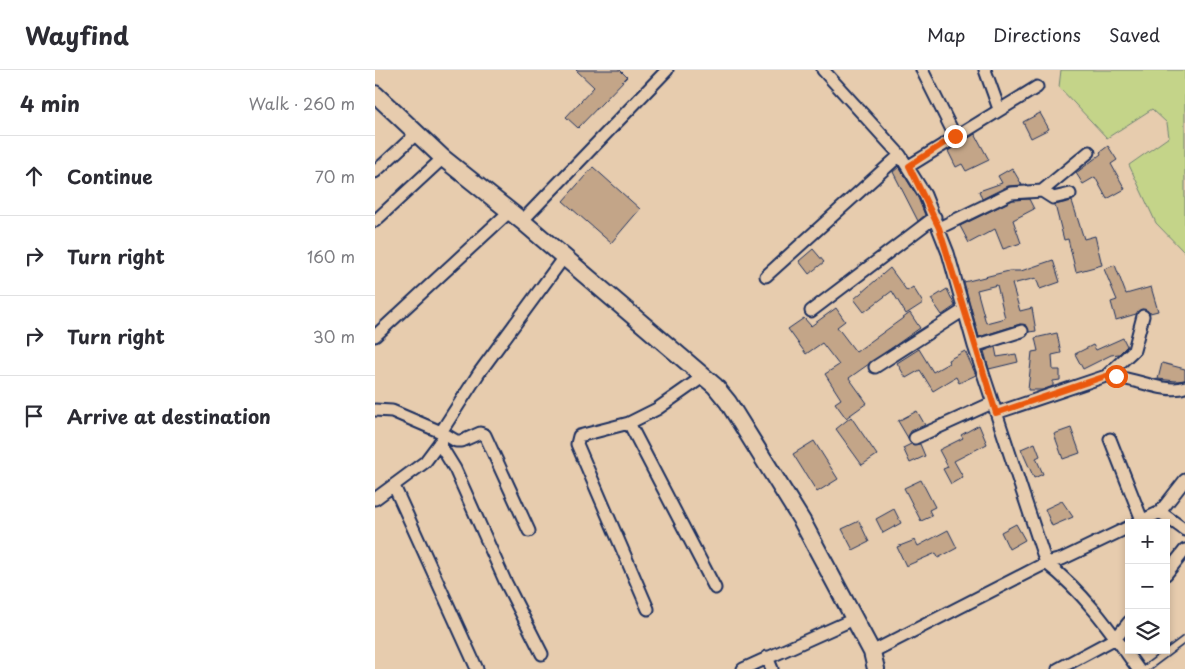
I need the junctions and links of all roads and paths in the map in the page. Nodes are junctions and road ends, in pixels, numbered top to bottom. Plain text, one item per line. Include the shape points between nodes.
1 (667, 70) edge
2 (823, 70) edge
3 (922, 70) edge
4 (985, 70) edge
5 (1037, 87) dead end
6 (375, 96) edge
7 (999, 109) junction
8 (416, 134) junction
9 (955, 136) junction
10 (1089, 152) dead end
11 (900, 154) junction
12 (443, 158) junction
13 (909, 166) junction
14 (375, 172) edge
15 (1041, 191) junction
16 (1070, 194) dead end
17 (516, 217) junction
18 (375, 221) edge
19 (937, 223) junction
20 (563, 256) junction
21 (766, 276) dead end
22 (963, 310) junction
23 (811, 311) dead end
24 (1143, 316) dead end
25 (1022, 331) dead end
26 (375, 336) edge
27 (974, 346) junction
28 (875, 367) dead end
29 (704, 376) junction
30 (1106, 376) junction
31 (1185, 387) edge
32 (994, 408) junction
33 (375, 410) edge
34 (629, 423) junction
35 (442, 436) junction
36 (915, 438) dead end
37 (1109, 439) dead end
38 (1185, 480) edge
39 (394, 486) junction
40 (375, 499) edge
41 (1160, 512) junction
42 (1138, 519) edge
43 (1145, 519) edge
44 (1125, 529) edge
45 (1185, 530) edge
46 (529, 531) dead end
47 (1185, 550) edge
48 (1046, 563) junction
49 (1170, 569) edge
50 (715, 588) dead end
51 (649, 609) dead end
52 (854, 619) junction
53 (1125, 627) edge
54 (1116, 638) junction
55 (1185, 639) edge
56 (872, 652) junction
57 (542, 654) dead end
58 (767, 657) junction
59 (477, 669) edge
60 (743, 669) edge
61 (772, 669) edge
62 (876, 669) edge
63 (1058, 669) edge
64 (1138, 669) edge
65 (1145, 669) edge

1 - 17 street
2 - 11 street
3 - 9 street
4 - 7 street
5 - 7 street
6 - 8 main road
7 - 9 street
8 - 12 main road
8 - 14 street
9 - 13 street
10 - 15 street
11 - 13 street
11 - 21 street
12 - 17 main road
12 - 18 street
13 - 19 street
15 - 16 street via 1053,198
15 - 19 street via 1011,193
17 - 20 main road
17 - 26 street
19 - 22 street
19 - 23 street
20 - 29 main road
20 - 35 street via 479,373
22 - 27 street
22 - 28 street
24 - 30 street via 1134,350
25 - 27 street
27 - 32 street
29 - 34 street via 657,409
29 - 52 main road via 728,402 802,521
30 - 31 street via 1173,389
30 - 32 street
32 - 36 street
32 - 48 street
33 - 35 street via 392,411
34 - 50 street
34 - 51 street via 579,436 577,444
35 - 39 street via 425,462
35 - 46 street via 463,442 479,433 485,435
35 - 57 street via 505,581
37 - 42 street
38 - 41 street
39 - 40 street
39 - 59 street
41 - 43 street
41 - 45 street
44 - 48 street via 1062,559
47 - 49 street
48 - 54 street via 1081,594
48 - 56 street
52 - 56 main road
52 - 58 street
53 - 54 street
54 - 63 street
54 - 64 street
55 - 65 lane
56 - 62 main road
58 - 60 street
58 - 61 street

